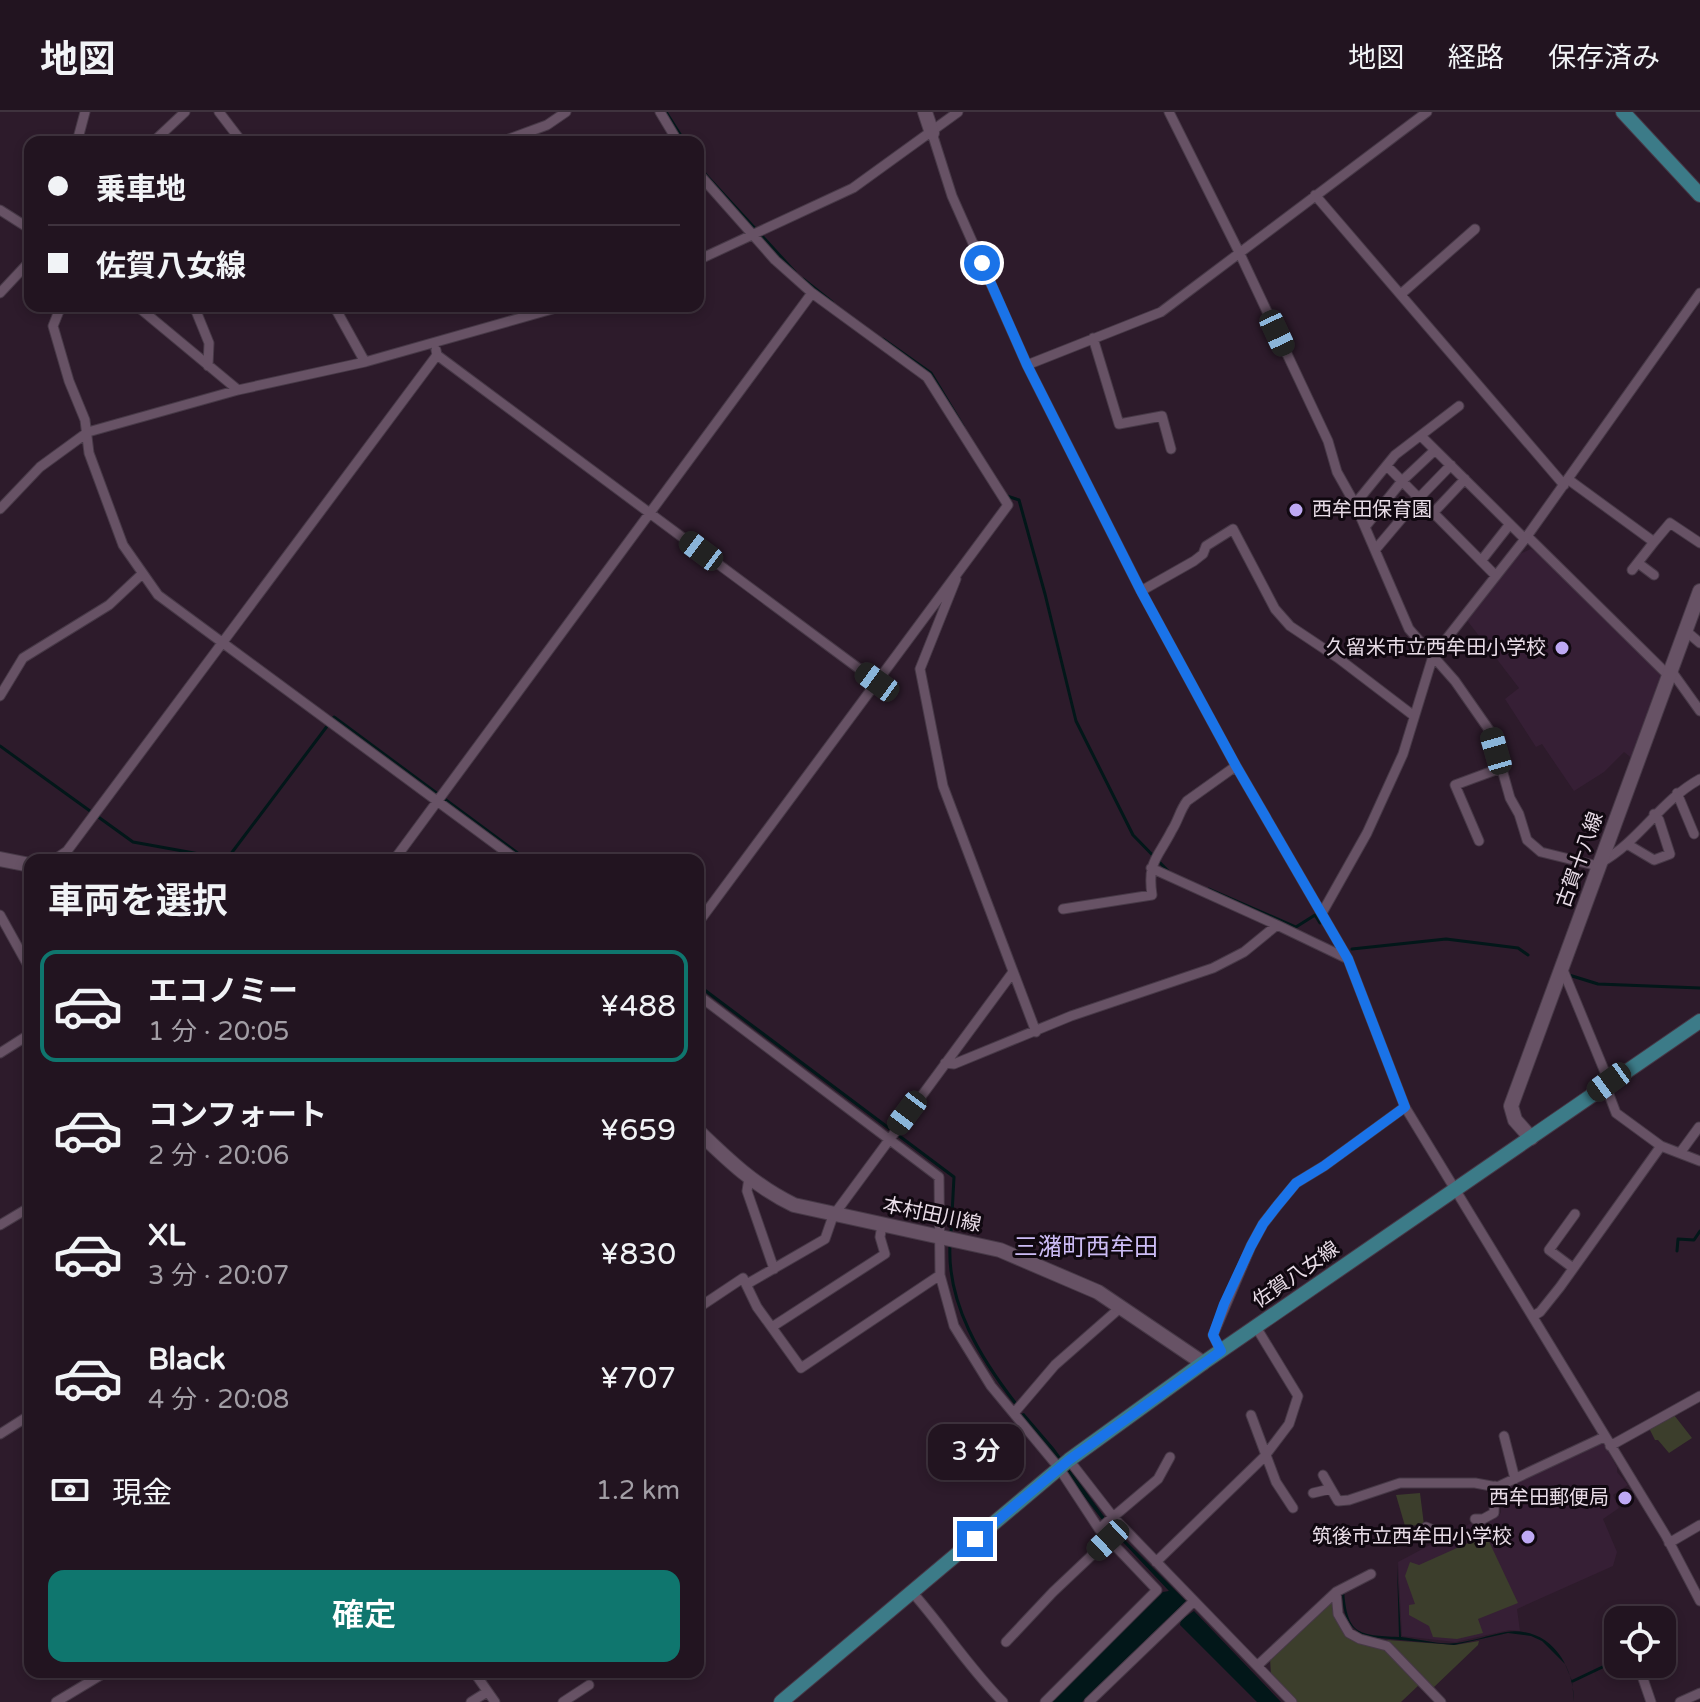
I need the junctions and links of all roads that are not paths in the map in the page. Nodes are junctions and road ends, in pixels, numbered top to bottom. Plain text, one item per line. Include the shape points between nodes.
1 (85, 112) edge
2 (185, 112) edge
3 (219, 112) edge
4 (566, 112) edge
5 (660, 112) edge
6 (925, 112) edge
7 (958, 112) edge
8 (1169, 112) edge
9 (1427, 112) edge
10 (1623, 112) edge
11 (932, 133) junction
12 (79, 136) edge
13 (159, 136) edge
14 (237, 136) edge
15 (517, 136) edge
16 (674, 136) edge
17 (704, 180) edge
18 (1315, 195) junction
19 (1700, 195) edge
20 (0, 210) edge
21 (24, 225) edge
22 (1475, 229) dead end
23 (754, 235) junction
24 (1239, 252) junction
25 (704, 257) edge
26 (24, 267) edge
27 (0, 293) edge
28 (812, 293) junction
29 (1700, 293) edge
30 (1401, 294) junction
31 (59, 312) edge
32 (144, 312) edge
33 (196, 312) edge
34 (337, 312) edge
35 (542, 312) edge
36 (1093, 338) junction
37 (434, 343) junction
38 (437, 355) junction
39 (365, 362) junction
40 (1027, 365) junction
41 (208, 366) junction
42 (238, 390) junction
43 (1459, 406) dead end
44 (88, 432) junction
45 (1422, 437) junction
46 (1171, 449) dead end
47 (1435, 450) junction
48 (1451, 465) junction
49 (1387, 466) junction
50 (1465, 479) junction
51 (1402, 481) junction
52 (1566, 482) junction
53 (1419, 498) junction
54 (1355, 504) junction
55 (0, 509) edge
56 (650, 513) junction
57 (1433, 513) junction
58 (1510, 524) junction
59 (1365, 527) junction
60 (1526, 537) junction
61 (1654, 542) junction
62 (1700, 543) edge
63 (1375, 550) junction
64 (1481, 561) junction
65 (962, 565) junction
66 (142, 574) junction
67 (1654, 575) dead end
68 (1496, 576) junction
69 (1141, 591) junction
70 (1700, 591) edge
71 (1686, 631) junction
72 (221, 643) junction
73 (1700, 643) edge
74 (1433, 656) junction
75 (1669, 672) junction
76 (877, 682) junction
77 (0, 696) edge
78 (1700, 711) edge
79 (1414, 716) junction
80 (1236, 766) junction
81 (1501, 768) junction
82 (1700, 779) edge
83 (1677, 793) junction
84 (437, 801) junction
85 (1654, 814) junction
86 (1694, 834) dead end
87 (1479, 841) dead end
88 (1627, 844) junction
89 (63, 854) edge
90 (398, 854) edge
91 (509, 854) edge
92 (0, 859) edge
93 (24, 864) edge
94 (1599, 865) junction
95 (1151, 868) junction
96 (1063, 909) dead end
97 (1322, 913) junction
98 (0, 915) edge
99 (704, 915) edge
100 (1277, 925) junction
101 (24, 958) edge
102 (1348, 959) junction
103 (1563, 970) junction
104 (1013, 972) junction
105 (704, 999) edge
106 (1700, 1021) edge
107 (1036, 1032) junction
108 (24, 1038) edge
109 (0, 1053) edge
110 (945, 1063) junction
111 (1609, 1082) junction
112 (1405, 1107) junction
113 (1699, 1127) edge
114 (704, 1137) edge
115 (889, 1138) junction
116 (1531, 1138) junction
117 (1661, 1146) junction
118 (1680, 1153) junction
119 (1700, 1161) edge
120 (749, 1178) junction
121 (1457, 1188) junction
122 (24, 1211) edge
123 (1575, 1214) dead end
124 (833, 1216) junction
125 (0, 1225) edge
126 (882, 1225) junction
127 (940, 1236) junction
128 (1573, 1268) junction
129 (774, 1269) junction
130 (940, 1275) junction
131 (747, 1284) junction
132 (704, 1304) edge
133 (1121, 1307) junction
134 (1533, 1316) junction
135 (772, 1327) junction
136 (1256, 1327) junction
137 (1221, 1351) junction
138 (1203, 1363) junction
139 (1700, 1396) edge
140 (1014, 1413) junction
141 (1251, 1415) dead end
142 (24, 1419) edge
143 (0, 1434) edge
144 (1504, 1436) dead end
145 (1607, 1441) junction
146 (1170, 1457) dead end
147 (1264, 1457) junction
148 (1064, 1464) junction
149 (1323, 1475) dead end
150 (1515, 1479) junction
151 (1495, 1486) junction
152 (1330, 1489) junction
153 (1313, 1493) dead end
154 (1293, 1508) dead end
155 (1114, 1518) junction
156 (1475, 1519) dead end
157 (1700, 1525) edge
158 (1426, 1527) dead end
159 (1099, 1529) junction
160 (1445, 1535) dead end
161 (1108, 1540) junction
162 (1669, 1543) junction
163 (1156, 1562) junction
164 (1371, 1574) dead end
165 (912, 1592) junction
166 (1336, 1592) junction
167 (1700, 1601) edge
168 (1193, 1602) junction
169 (1006, 1642) dead end
170 (1257, 1666) junction
171 (96, 1678) edge
172 (478, 1678) edge
173 (1643, 1678) edge
174 (589, 1685) dead end
175 (487, 1692) junction
176 (1700, 1693) edge
177 (569, 1700) edge
178 (56, 1702) edge
179 (471, 1702) edge
180 (495, 1702) edge
181 (781, 1702) edge
182 (1003, 1702) edge
183 (1045, 1702) edge
184 (1089, 1702) edge
185 (1292, 1702) edge
186 (1441, 1702) edge
187 (1651, 1702) edge
188 (1680, 1702) edge

1 - 12 street
2 - 13 street
3 - 14 street
4 - 15 street
5 - 16 street
6 - 11 main road
7 - 11 street
8 - 24 street
9 - 18 street
10 - 19 main road
11 - 23 street via 853,188
11 - 40 street via 952,196
17 - 23 street
18 - 24 street
18 - 30 street
20 - 21 street
22 - 30 street
23 - 25 street
23 - 28 street
24 - 36 street via 1161,312
24 - 54 street
26 - 27 street
28 - 56 street
28 - 65 street via 927,377 1008,505
29 - 52 street
30 - 52 street
31 - 44 street via 53,326
32 - 41 street
33 - 41 street via 209,343
34 - 39 street
35 - 37 street
36 - 40 street
36 - 46 street via 1119,424 1162,416
37 - 38 street
37 - 39 street
38 - 56 street
38 - 72 street
39 - 42 street
40 - 69 street
41 - 42 street
42 - 44 street
43 - 45 street
44 - 55 street via 40,467
44 - 66 street via 89,453 123,545
45 - 47 street
45 - 49 street
47 - 48 street
47 - 51 street
48 - 50 street
48 - 53 street
49 - 51 street
49 - 54 street
50 - 57 street
50 - 58 street
51 - 53 street
51 - 59 street
52 - 60 street
52 - 61 street
53 - 57 street
53 - 63 street
54 - 59 street
56 - 76 street
56 - 84 street
57 - 64 street
58 - 60 street
58 - 64 street
59 - 63 street
60 - 68 street
60 - 75 street
61 - 62 street via 1670,523
61 - 67 street via 1635,567
63 - 74 street via 1409,629
64 - 68 street
65 - 76 street
65 - 104 street via 920,669 943,786
66 - 72 street via 158,595
66 - 77 street via 109,605 23,658
68 - 74 street
69 - 79 street via 1194,561 1233,529 1275,609 1290,626
69 - 80 street
70 - 71 main road, 古賀十八線
71 - 73 street
71 - 75 main road, 古賀十八線
72 - 84 street
72 - 89 street
74 - 79 street
74 - 81 street via 1492,734
75 - 78 street
75 - 94 main road, 古賀十八線
76 - 99 street
79 - 97 street via 1367,833
80 - 95 street via 1187,801
80 - 97 street
81 - 87 street via 1455,785
81 - 94 street via 1527,840 1541,852
82 - 83 street
83 - 85 street
83 - 86 street
84 - 90 street
84 - 91 street
85 - 88 street
85 - 88 street via 1670,854 1654,860
88 - 94 street
92 - 93 main road
94 - 103 main road, 古賀十八線
95 - 96 street via 1152,895
95 - 100 street
97 - 102 street
98 - 101 street
100 - 102 street
100 - 107 street via 1244,952 1213,968
102 - 112 street
103 - 111 street
103 - 116 main road, 古賀十八線 via 1511,1106 1515,1120
104 - 107 street
104 - 110 street
105 - 115 street
106 - 111 main road, 佐賀八女線
107 - 110 street
108 - 109 street
110 - 115 street
111 - 116 main road, 佐賀八女線
111 - 117 street via 1616,1113
112 - 121 street
112 - 137 street via 1296,1183 1263,1224 1213,1335
113 - 118 street
114 - 120 main road, 本村田川線
115 - 124 street
115 - 127 street via 939,1177
116 - 121 main road, 佐賀八女線
117 - 118 street
117 - 128 street
118 - 119 street
120 - 124 main road, 本村田川線 via 794,1205
120 - 129 street via 747,1191
121 - 134 street
121 - 136 main road, 佐賀八女線
122 - 125 street
123 - 128 street via 1549,1250
124 - 126 main road, 本村田川線
124 - 129 street via 825,1239
126 - 127 main road, 本村田川線
126 - 135 street via 885,1254
127 - 130 street
127 - 133 main road, 本村田川線 via 1000,1250 1077,1281
128 - 134 street
129 - 131 street
130 - 135 street via 801,1368
130 - 140 street via 954,1326
131 - 132 street via 743,1278
131 - 135 street
133 - 138 main road, 本村田川線
133 - 140 street via 1055,1365
134 - 145 street
136 - 137 main road, 佐賀八女線
136 - 147 street via 1298,1396 1289,1424
137 - 138 main road, 佐賀八女線
138 - 148 main road, 佐賀八女線
139 - 145 street
140 - 148 street
141 - 147 street
142 - 143 street
144 - 150 street
145 - 150 street
145 - 162 street
146 - 155 street via 1158,1479
147 - 154 street
147 - 163 street
148 - 155 street
148 - 159 street
148 - 165 main road, 佐賀八女線
149 - 152 street
150 - 151 street
151 - 152 street via 1400,1483 1338,1501
151 - 156 street via 1494,1513
152 - 153 street
155 - 159 street
155 - 163 street
157 - 162 street
158 - 160 street
159 - 161 street
161 - 169 street
161 - 183 street via 1157,1590
162 - 167 street
163 - 168 street
164 - 166 street
165 - 181 main road, 佐賀八女線
165 - 182 street
166 - 170 street
166 - 186 street via 1338,1614 1349,1633 1387,1646
168 - 170 street
168 - 184 street
170 - 185 street
171 - 178 street
172 - 175 street
173 - 187 street
174 - 177 street
175 - 179 street
175 - 180 street
176 - 188 street

